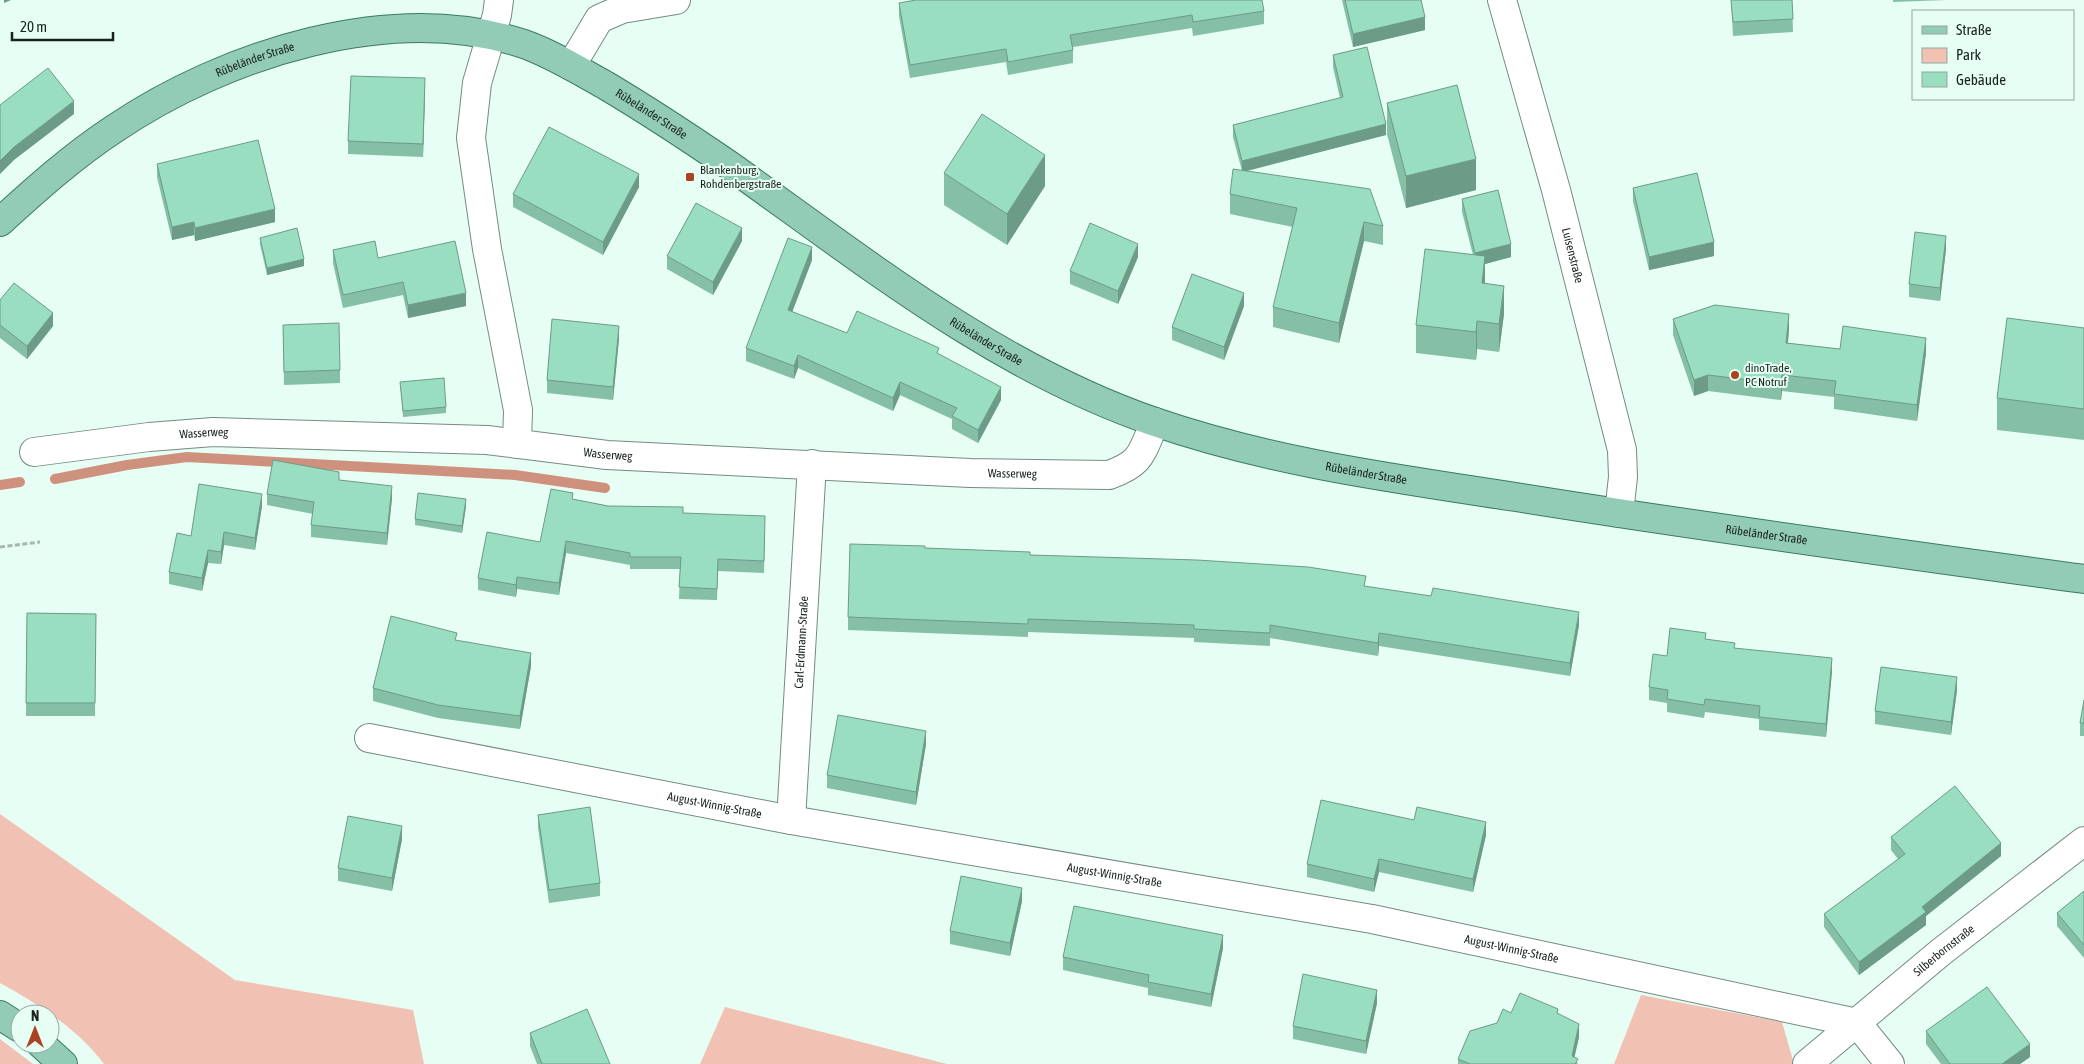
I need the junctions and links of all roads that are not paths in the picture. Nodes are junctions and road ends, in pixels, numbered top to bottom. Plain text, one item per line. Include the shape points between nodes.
1 (499, 0) edge
2 (676, 0) edge
3 (1502, 0) edge
4 (490, 36) junction
5 (571, 66) junction
6 (0, 222) edge
7 (1155, 422) junction
8 (517, 444) junction
9 (34, 452) dead end
10 (812, 464) junction
11 (1619, 513) junction
12 (2084, 579) edge
13 (369, 738) dead end
14 (791, 820) junction
15 (2084, 841) edge
16 (1857, 1023) junction
17 (52, 1054) edge
18 (63, 1064) edge
19 (1807, 1064) edge
20 (1890, 1064) edge

1 - 4 street
2 - 5 street via 622,9 599,18
3 - 11 street, Luisenstraße via 1556,190 1622,450 1624,477
4 - 5 main road, Rübeländer Straße via 521,43
4 - 6 main road, Rübeländer Straße via 439,29 374,32 305,43 215,73 119,125 88,147
4 - 8 street via 477,83 471,138 487,249 518,410
5 - 7 main road, Rübeländer Straße via 682,133 908,292 992,346 1073,389
7 - 10 street, Wasserweg via 1135,464 1109,476
7 - 11 main road, Rübeländer Straße via 1280,457
8 - 9 street, Wasserweg via 487,440 213,432
8 - 10 street, Wasserweg via 608,455
10 - 14 street, Carl-Erdmann-Straße
11 - 12 main road, Rübeländer Straße
13 - 14 street, August-Winnig-Straße
14 - 16 street, August-Winnig-Straße via 1372,919
15 - 16 street, Silberbornstraße via 1941,952
16 - 19 street, Silberbornstraße
16 - 20 street
17 - 18 main road

